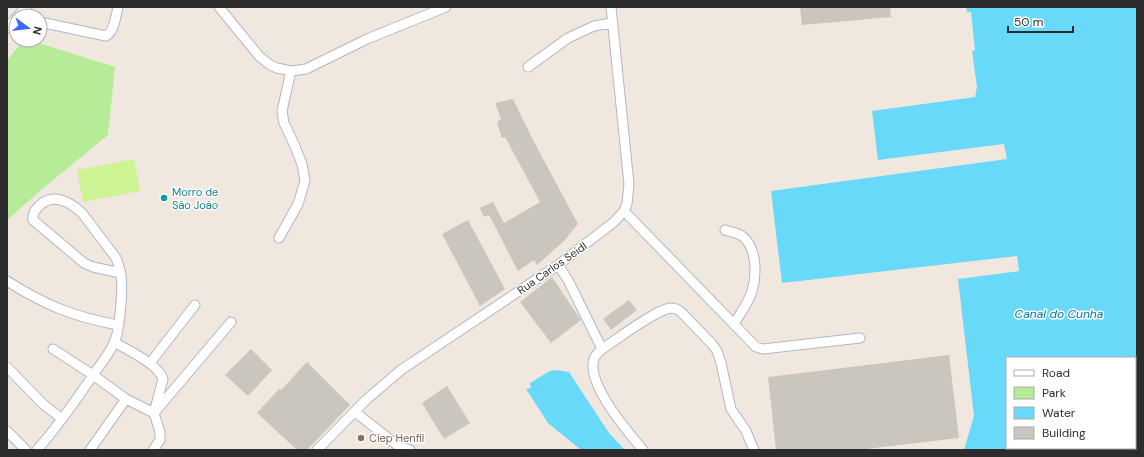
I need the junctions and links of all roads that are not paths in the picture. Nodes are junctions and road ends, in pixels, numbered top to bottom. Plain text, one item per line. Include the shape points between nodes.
1 (118, 7) edge
2 (219, 7) edge
3 (446, 7) edge
4 (611, 7) edge
5 (612, 22) junction
6 (48, 24) edge
7 (528, 67) dead end
8 (291, 71) junction
9 (624, 211) junction
10 (725, 230) dead end
11 (279, 238) dead end
12 (558, 265) junction
13 (121, 273) junction
14 (7, 281) edge
15 (195, 305) dead end
16 (230, 322) dead end
17 (734, 324) junction
18 (118, 325) junction
19 (860, 338) dead end
20 (114, 342) junction
21 (53, 349) dead end
22 (602, 349) junction
23 (150, 363) junction
24 (7, 367) edge
25 (93, 375) junction
26 (126, 398) junction
27 (355, 412) junction
28 (154, 413) junction
29 (62, 419) junction
30 (7, 431) edge
31 (26, 450) edge
32 (37, 450) edge
33 (90, 450) edge
34 (153, 450) edge
35 (317, 450) edge
36 (410, 450) edge
37 (643, 450) edge
38 (754, 450) edge

1 - 6 street via 111,31 106,36
2 - 8 street via 259,56 273,67
3 - 8 street via 367,39 306,69
4 - 5 street
5 - 7 street via 594,26 568,38
5 - 9 street via 629,184 628,204
8 - 11 street via 282,111 284,123 302,164 305,181 298,204
9 - 12 street, Rua Carlos Seidl via 614,222
9 - 17 street
10 - 17 street via 741,235 753,250 755,276 752,292
12 - 22 street
12 - 27 street, Rua Carlos Seidl via 401,370
13 - 13 street via 84,263 33,220 36,209 46,201 55,199 77,208 116,258
13 - 18 street
14 - 18 street via 61,310
15 - 23 street
16 - 28 street
17 - 19 street via 756,347 763,349
18 - 20 street
20 - 23 street
20 - 25 street
21 - 25 street
22 - 37 street via 593,363 598,384 621,424
22 - 38 street via 654,315 670,308 680,311 716,351 731,409
23 - 28 street via 163,379
24 - 29 street via 43,404
25 - 26 street
25 - 29 street
26 - 28 street
26 - 33 street
27 - 35 street, Rua Carlos Seidl
27 - 36 street via 397,445
28 - 34 street via 160,440
29 - 32 street
30 - 31 street

